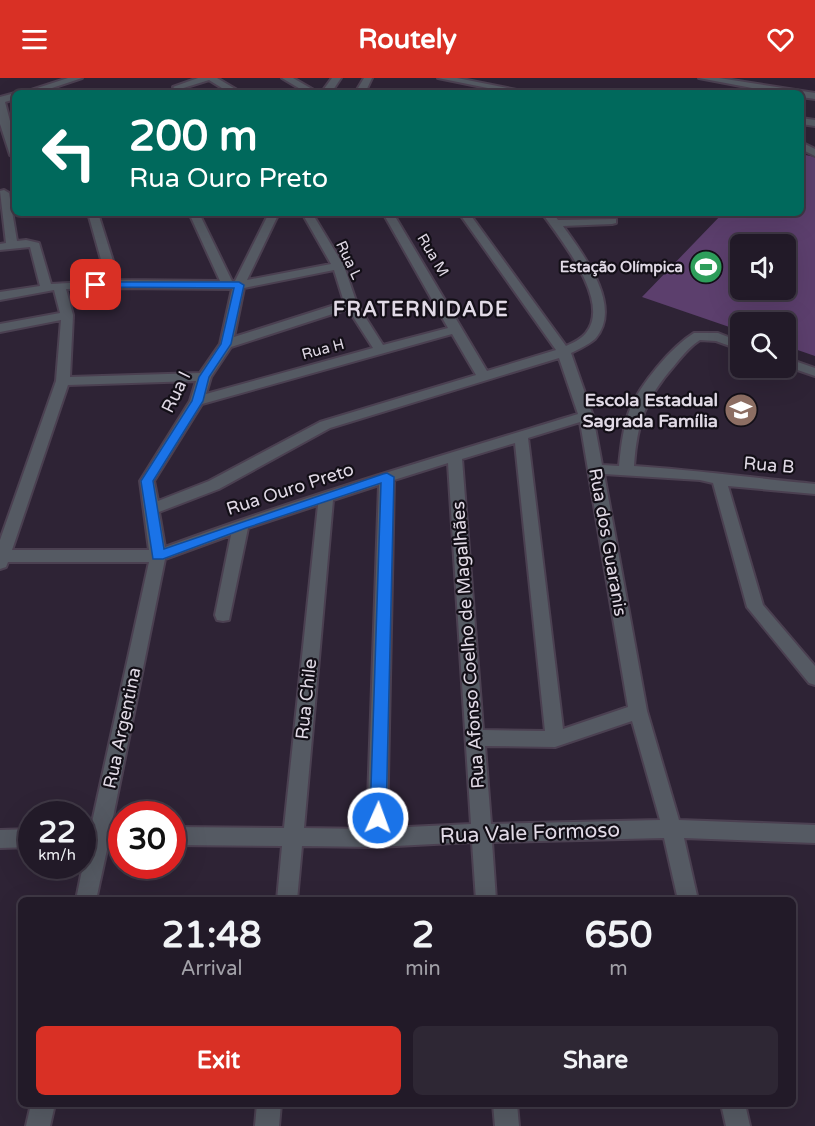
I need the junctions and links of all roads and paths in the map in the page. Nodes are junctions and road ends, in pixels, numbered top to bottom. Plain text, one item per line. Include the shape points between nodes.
1 (209, 78) edge
2 (286, 78) edge
3 (442, 78) edge
4 (703, 78) edge
5 (80, 80) edge
6 (177, 86) edge
7 (39, 90) edge
8 (231, 90) edge
9 (308, 90) edge
10 (510, 90) edge
11 (763, 90) edge
12 (0, 101) edge
13 (1, 116) edge
14 (3, 129) edge
15 (12, 148) edge
16 (6, 192) edge
17 (94, 216) edge
18 (196, 216) edge
19 (272, 216) edge
20 (309, 216) edge
21 (390, 216) edge
22 (466, 216) edge
23 (552, 218) edge
24 (612, 221) dead end
25 (6, 245) edge
26 (338, 266) junction
27 (114, 284) junction
28 (233, 284) junction
29 (53, 287) junction
30 (0, 296) edge
31 (351, 304) junction
32 (67, 315) junction
33 (0, 328) edge
34 (458, 329) junction
35 (730, 342) edge
36 (226, 344) junction
37 (381, 350) junction
38 (564, 352) junction
39 (796, 365) edge
40 (815, 372) edge
41 (204, 377) junction
42 (483, 378) junction
43 (63, 381) junction
44 (198, 401) junction
45 (586, 416) junction
46 (521, 436) junction
47 (455, 457) junction
48 (595, 469) junction
49 (626, 471) junction
50 (387, 477) junction
51 (719, 480) junction
52 (815, 489) edge
53 (326, 498) junction
54 (153, 509) junction
55 (241, 525) junction
56 (158, 556) junction
57 (1, 558) edge
58 (223, 615) dead end
59 (815, 678) edge
60 (638, 711) junction
61 (475, 738) junction
62 (555, 739) junction
63 (96, 815) edge
64 (672, 830) junction
65 (480, 832) junction
66 (815, 834) edge
67 (186, 836) edge
68 (293, 836) junction
69 (18, 838) edge
70 (377, 838) junction
71 (0, 839) edge
72 (88, 879) edge
73 (86, 897) edge
74 (287, 897) edge
75 (486, 897) edge
76 (687, 897) edge
77 (42, 1107) edge
78 (269, 1107) edge
79 (505, 1107) edge
80 (734, 1107) edge
81 (38, 1126) edge
82 (267, 1126) edge
83 (507, 1126) edge
84 (738, 1126) edge

1 - 6 street
1 - 8 street
2 - 9 street
3 - 10 street
4 - 11 street
5 - 7 street
12 - 13 street
13 - 14 street
14 - 15 street
16 - 25 street
17 - 27 street
18 - 28 street
19 - 28 street, Rua I
20 - 26 street, Rua L
21 - 34 street, Rua M
22 - 38 street, Rua dos Guaranis
23 - 24 street
23 - 38 street via 595,290 598,308 597,324 591,335
25 - 29 street via 35,245
26 - 28 street
26 - 31 street, Rua L
27 - 28 street
27 - 29 street
28 - 36 street, Rua I
29 - 30 street
29 - 32 street
31 - 36 street
31 - 37 street, Rua L
32 - 33 street
32 - 43 street
34 - 37 street, Rua H
34 - 42 street, Rua M
35 - 49 street via 698,336 684,346 640,402
36 - 41 street, Rua I
37 - 44 street, Rua H
38 - 42 street
38 - 45 street, Rua dos Guaranis
39 - 40 street
41 - 43 street
41 - 44 street, Rua I
42 - 54 street via 326,425 214,485
43 - 57 street
44 - 54 street, Rua I via 147,481
45 - 46 street, Rua Ouro Preto
45 - 48 street, Rua dos Guaranis
46 - 47 street, Rua Ouro Preto
46 - 62 street
47 - 50 street, Rua Ouro Preto
47 - 61 street, Rua Afonso Coelho de Magalhães
48 - 49 street, Rua B
48 - 60 street, Rua dos Guaranis
49 - 51 street, Rua B via 700,475
50 - 53 street, Rua Ouro Preto
50 - 70 street
51 - 52 street, Rua B
51 - 59 street via 755,608
53 - 55 street, Rua Ouro Preto
53 - 68 street, Rua Chile
54 - 56 street, Rua I
55 - 56 street, Rua Ouro Preto
55 - 58 street
56 - 57 street, Rua Ouro Preto
56 - 63 street, Rua Argentina
60 - 62 street
60 - 64 street, Rua dos Guaranis
61 - 62 street
61 - 65 street, Rua Afonso Coelho de Magalhães
64 - 65 street, Rua Vale Formoso
64 - 66 street, Rua Vale Formoso
64 - 76 street, Rua dos Guaranis
65 - 70 street, Rua Vale Formoso
65 - 75 street, Rua Afonso Coelho de Magalhães
67 - 68 street, Rua Vale Formoso
68 - 70 street, Rua Vale Formoso
68 - 74 street, Rua Chile
69 - 71 street
72 - 73 street, Rua Argentina
77 - 81 street
78 - 82 street
79 - 83 street
80 - 84 street

